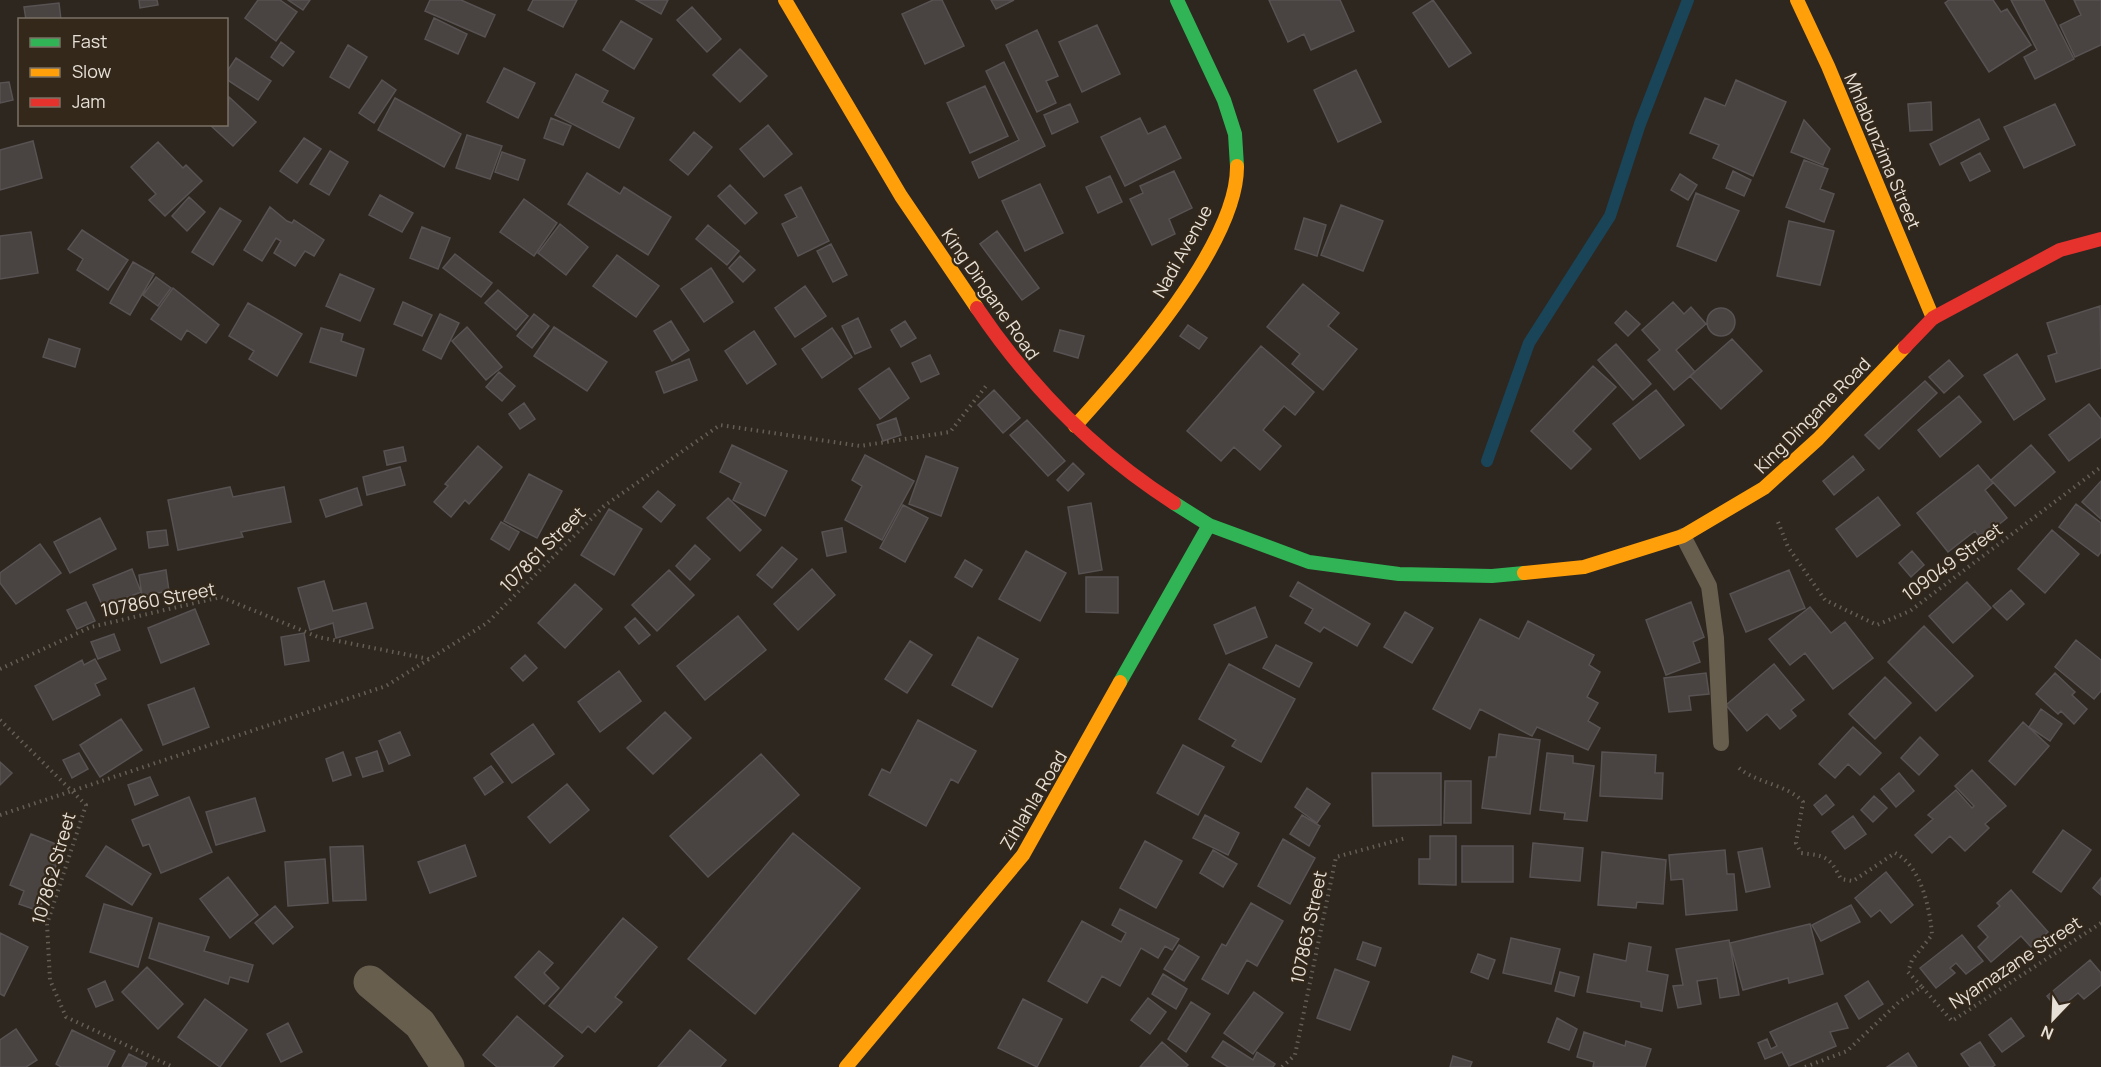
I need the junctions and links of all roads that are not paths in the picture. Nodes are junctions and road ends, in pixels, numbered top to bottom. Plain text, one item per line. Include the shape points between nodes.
1 (785, 0) edge
2 (1177, 0) edge
3 (1802, 2) edge
4 (2101, 239) edge
5 (1932, 318) junction
6 (1075, 426) junction
7 (1209, 525) junction
8 (1683, 536) junction
9 (1720, 743) road end
10 (370, 982) dead end
11 (448, 1067) edge
12 (846, 1067) edge

1 - 6 street, King Dingane Road via 902,196 1010,357
2 - 6 street, Nadi Avenue via 1213,76 1235,136 1236,182 1220,226 1188,284 1138,357
3 - 5 street, Mhlabunzima Street
4 - 5 street, King Dingane Road via 2060,250
5 - 8 street, King Dingane Road via 1818,440 1764,488
6 - 7 street, King Dingane Road via 1132,476
7 - 8 street, King Dingane Road via 1309,562 1411,575 1492,576 1584,567
7 - 12 street, Zihlahla Road via 1023,855
8 - 9 lane via 1709,586 1716,638
10 - 11 street via 420,1024

